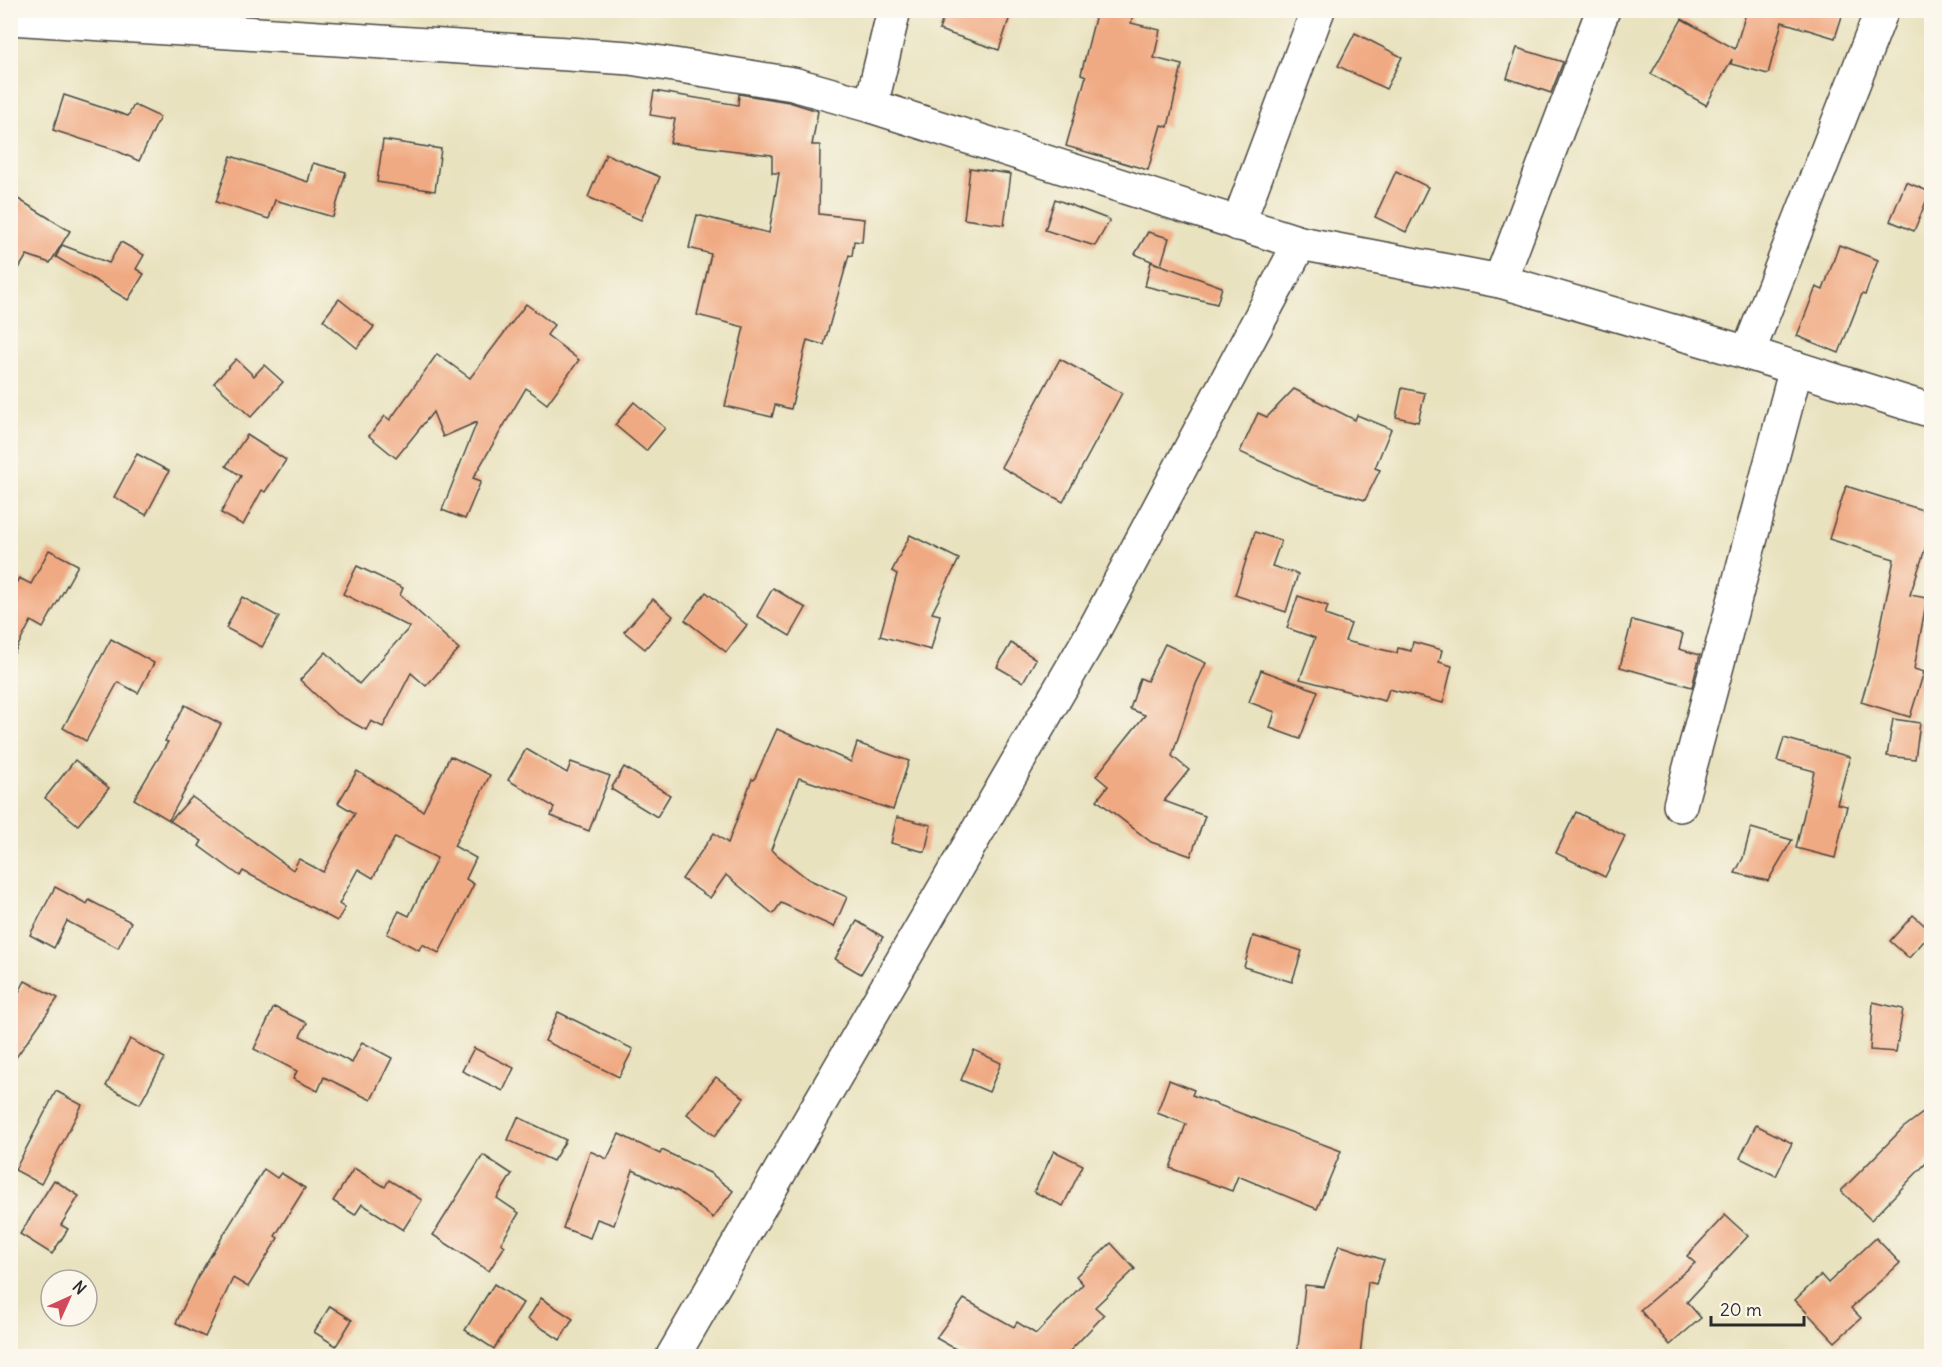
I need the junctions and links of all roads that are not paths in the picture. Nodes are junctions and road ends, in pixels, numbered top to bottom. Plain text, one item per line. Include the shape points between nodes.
1 (894, 10) edge
2 (1318, 10) edge
3 (1603, 10) edge
4 (1882, 10) edge
5 (10, 18) edge
6 (871, 106) junction
7 (1238, 224) junction
8 (1300, 243) junction
9 (1500, 281) junction
10 (1748, 353) junction
11 (1796, 368) junction
12 (1932, 411) edge
13 (1680, 805) dead end
14 (673, 1356) edge

1 - 6 street
2 - 7 street
3 - 9 street
4 - 10 street
5 - 6 street via 630,58 793,84
6 - 7 street
7 - 8 street
8 - 9 street
8 - 14 street via 1092,634
9 - 10 street
10 - 11 street
11 - 12 street
11 - 13 street

